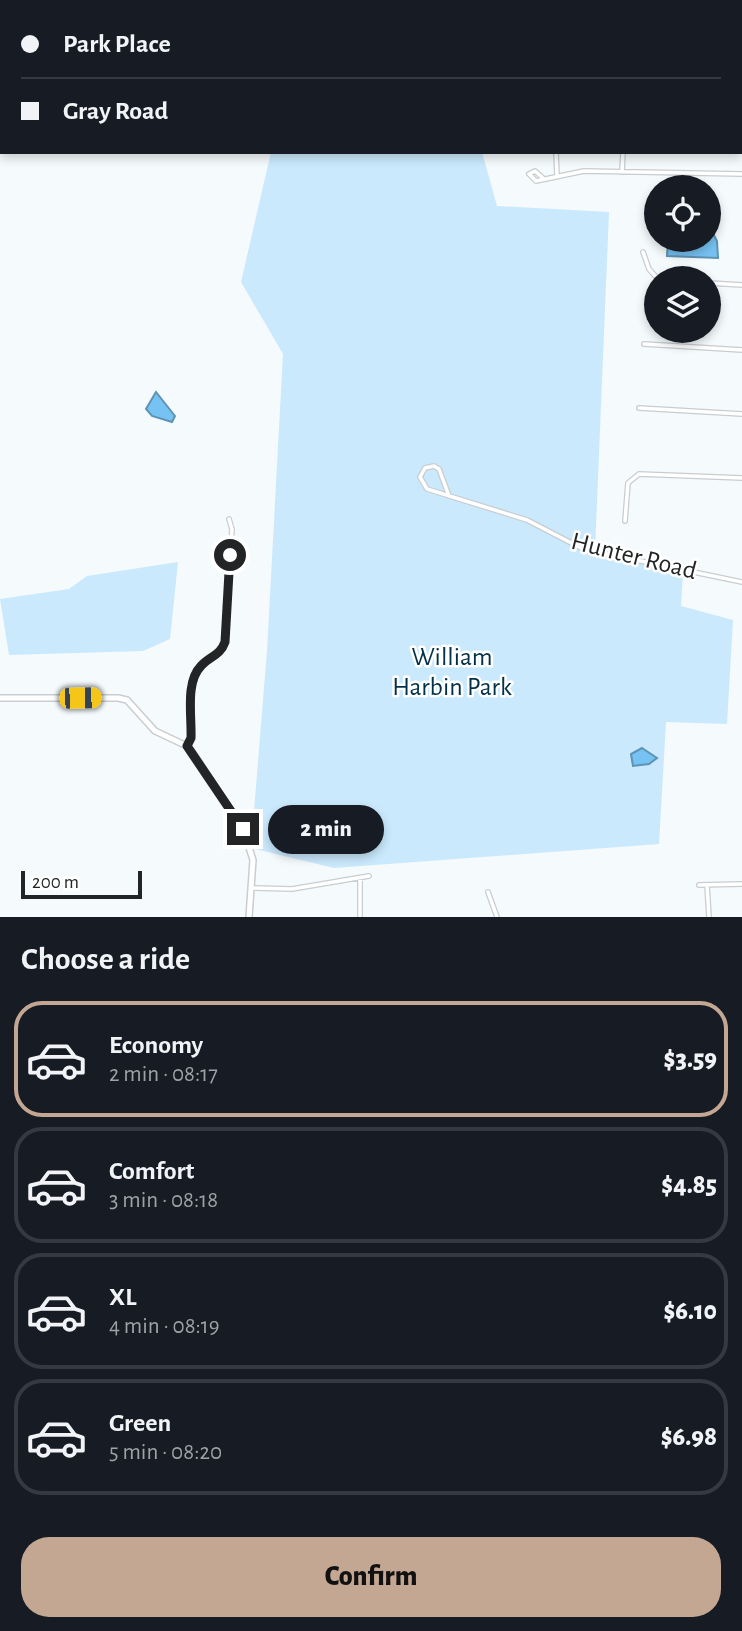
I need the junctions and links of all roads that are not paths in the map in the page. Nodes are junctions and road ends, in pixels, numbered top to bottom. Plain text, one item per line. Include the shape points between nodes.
1 (556, 154) edge
2 (622, 154) edge
3 (622, 172) junction
4 (742, 174) edge
5 (557, 176) junction
6 (544, 179) dead end
7 (643, 251) dead end
8 (648, 266) edge
9 (721, 284) edge
10 (742, 285) edge
11 (643, 344) dead end
12 (742, 350) edge
13 (639, 408) dead end
14 (742, 414) edge
15 (742, 478) edge
16 (449, 496) junction
17 (229, 519) dead end
18 (625, 521) dead end
19 (742, 582) edge
20 (0, 698) edge
21 (187, 746) junction
22 (369, 876) dead end
23 (360, 878) junction
24 (742, 884) edge
25 (699, 885) dead end
26 (707, 885) junction
27 (252, 888) junction
28 (488, 892) dead end
29 (249, 917) edge
30 (360, 917) edge
31 (497, 917) edge
32 (709, 917) edge

1 - 5 street
2 - 3 street
3 - 4 street
3 - 5 street via 584,170
5 - 6 street
7 - 8 street
9 - 10 street
11 - 12 street
13 - 14 street
15 - 18 street via 639,474 628,483
16 - 16 street, Hunter Road via 422,485 425,468 439,469
16 - 19 street, Hunter Road via 527,520 583,549
17 - 21 street via 225,642 195,676
20 - 21 street via 118,698 127,701 155,731
21 - 27 street via 249,842
22 - 23 street
23 - 27 street via 292,889
23 - 30 street
24 - 26 street
25 - 26 street
26 - 32 street
27 - 29 street
28 - 31 street

